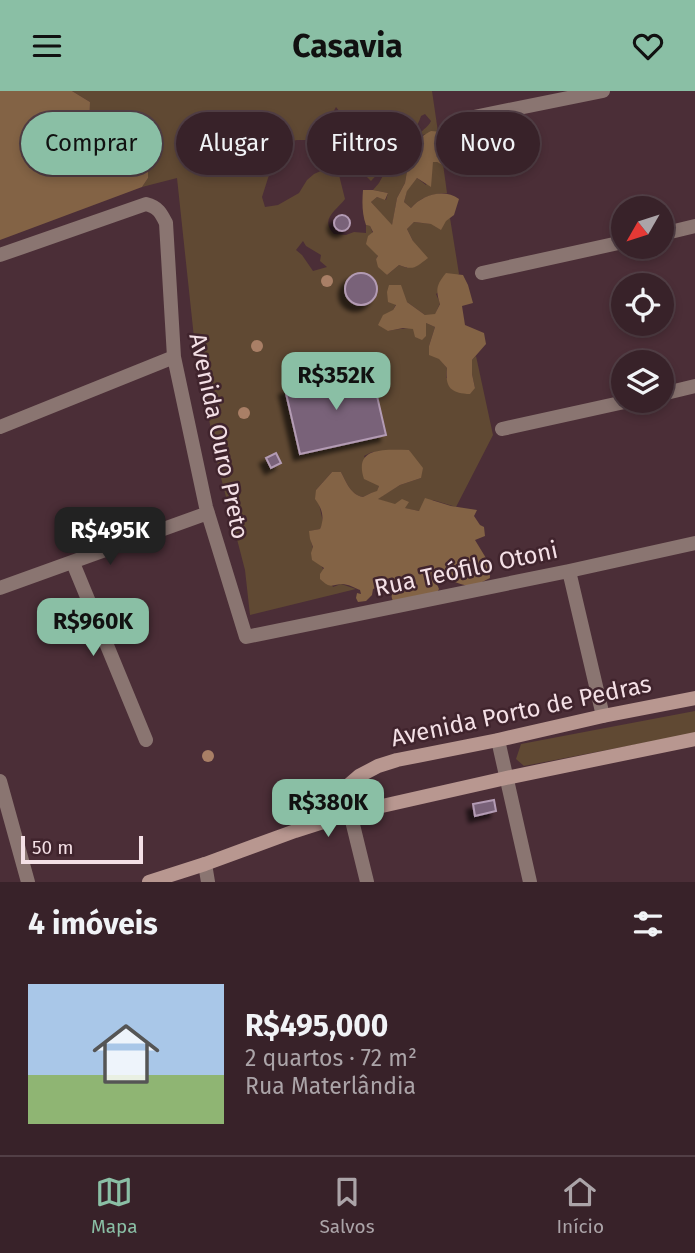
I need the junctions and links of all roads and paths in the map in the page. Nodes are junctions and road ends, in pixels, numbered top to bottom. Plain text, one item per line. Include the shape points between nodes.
1 (603, 91) edge
2 (499, 112) edge
3 (695, 226) edge
4 (674, 231) edge
5 (611, 245) edge
6 (0, 255) edge
7 (482, 273) dead end
8 (174, 357) junction
9 (695, 386) edge
10 (674, 391) edge
11 (611, 405) edge
12 (0, 427) edge
13 (502, 429) dead end
14 (208, 513) junction
15 (695, 543) edge
16 (72, 562) junction
17 (569, 571) junction
18 (0, 588) edge
19 (246, 637) joint
20 (695, 698) edge
21 (603, 716) junction
22 (695, 739) edge
23 (145, 740) dead end
24 (498, 740) junction
25 (506, 778) junction
26 (0, 781) edge
27 (344, 788) junction
28 (351, 813) junction
29 (295, 831) junction
30 (205, 864) junction
31 (28, 882) edge
32 (149, 882) edge
33 (208, 882) edge
34 (367, 882) edge
35 (530, 882) edge

1 - 2 street
3 - 4 street
5 - 7 street
6 - 8 street, Avenida Ouro Preto via 152,205 166,223
8 - 12 street
8 - 14 street, Avenida Ouro Preto
9 - 10 street
11 - 13 street
14 - 16 street
14 - 19 street, Avenida Ouro Preto
15 - 17 street, Rua Teófilo Otoni
16 - 18 street
16 - 23 street
17 - 19 street, Rua Teófilo Otoni
17 - 21 street
20 - 21 main road, Avenida Porto de Pedras
21 - 24 main road, Avenida Porto de Pedras
22 - 25 main road, Avenida Porto de Pedras
24 - 25 street
24 - 27 main road, Avenida Porto de Pedras via 397,760 359,776
25 - 28 main road, Avenida Porto de Pedras
25 - 35 street
26 - 31 street
27 - 28 street
27 - 29 main road, Avenida Porto de Pedras
28 - 29 main road, Avenida Porto de Pedras
28 - 34 street
29 - 30 main road, Avenida Porto de Pedras
30 - 32 main road, Avenida Porto de Pedras
30 - 33 street

